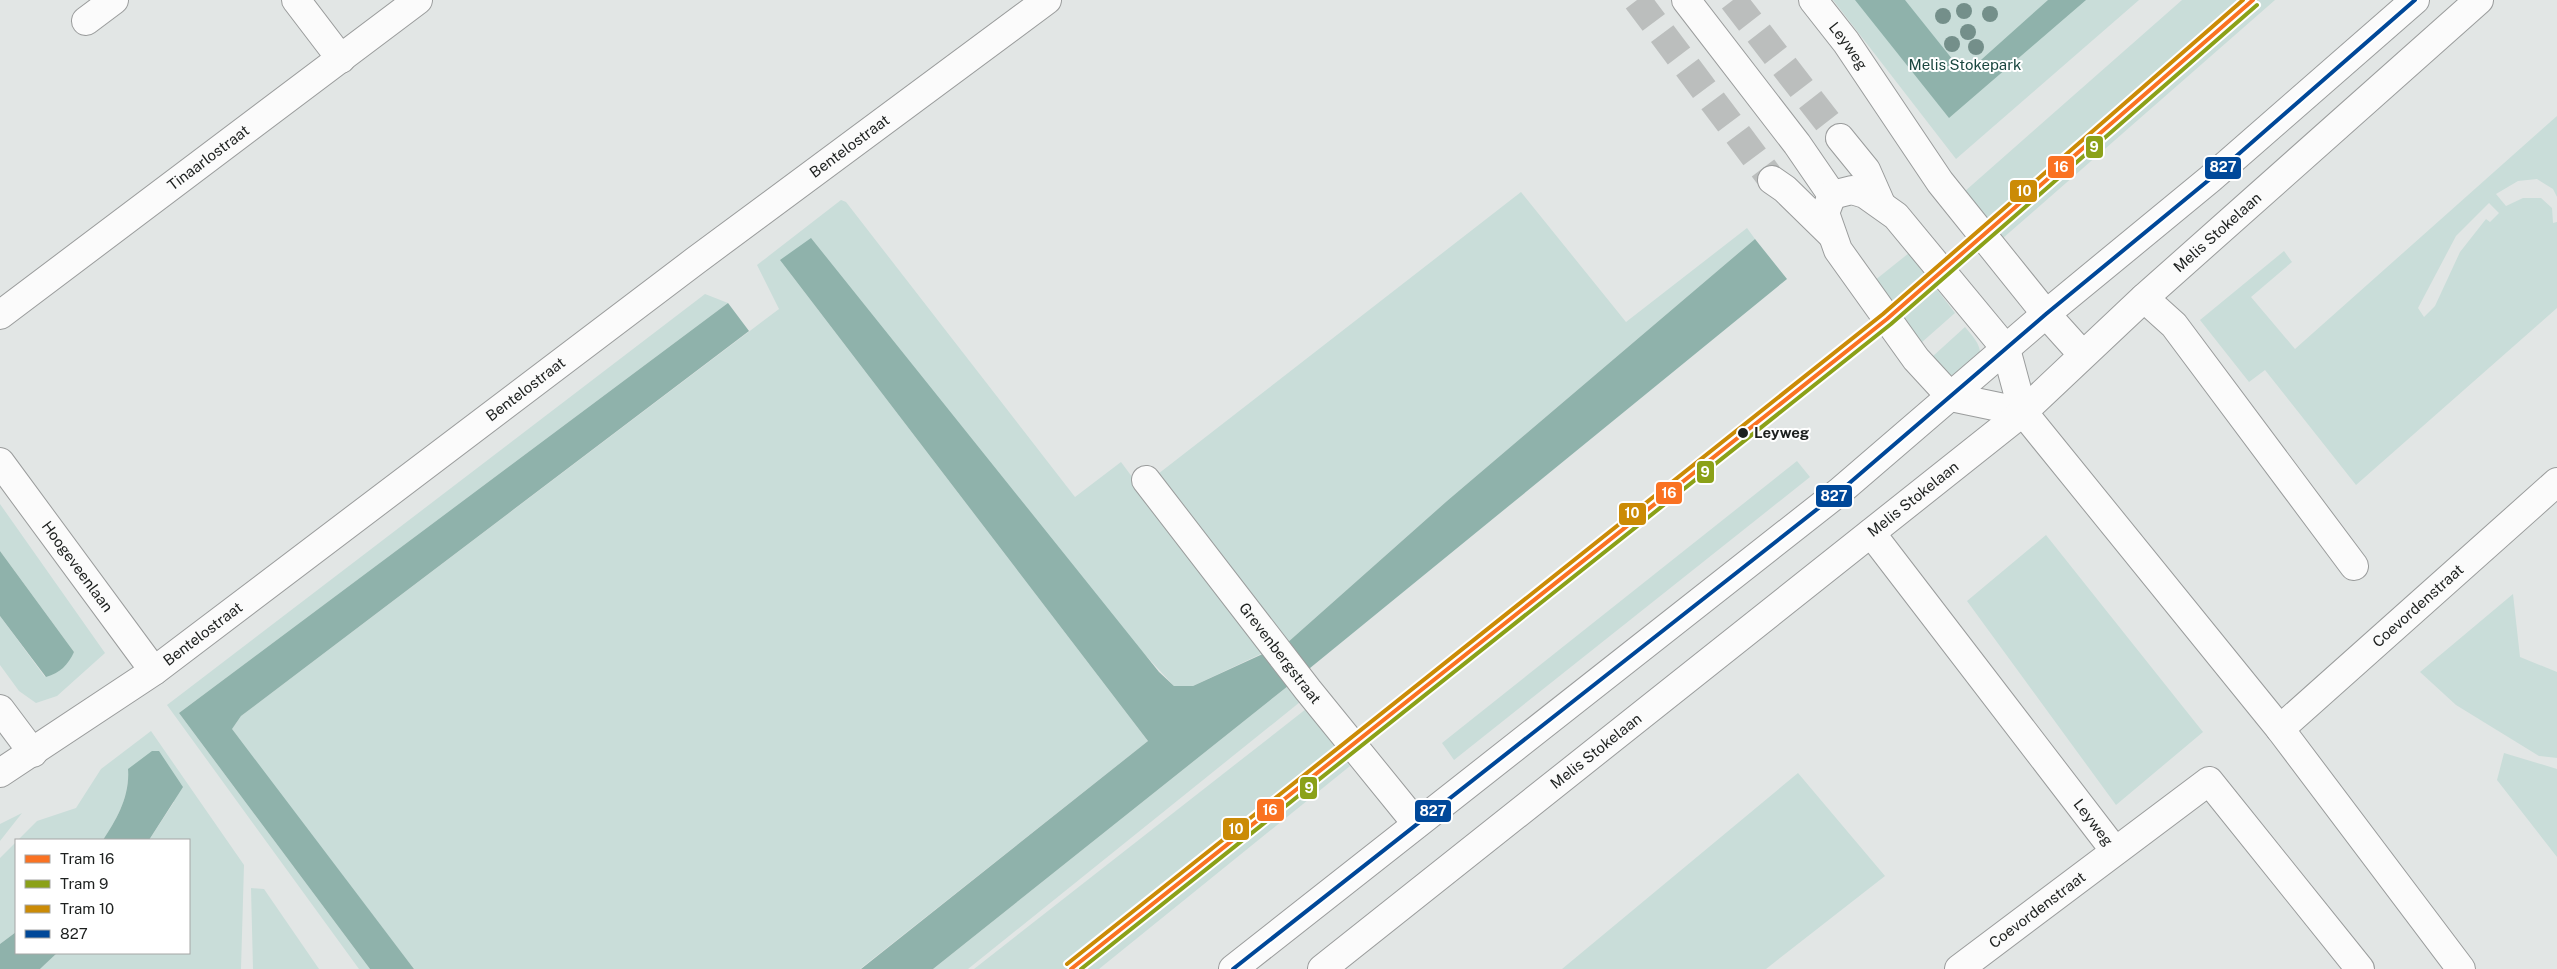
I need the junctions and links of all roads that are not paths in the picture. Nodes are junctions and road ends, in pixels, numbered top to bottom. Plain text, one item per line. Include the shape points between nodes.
1 (114, 0) edge
2 (296, 0) edge
3 (418, 0) edge
4 (1047, 0) edge
5 (1686, 0) edge
6 (1813, 0) edge
7 (2415, 0) edge
8 (2479, 0) edge
9 (86, 21) dead end
10 (341, 59) junction
11 (1840, 138) tunnel mouth
12 (1772, 180) tunnel mouth
13 (1832, 195) junction
14 (1881, 204) junction
15 (1832, 235) junction
16 (2144, 298) junction
17 (2046, 314) junction
18 (0, 315) edge
19 (2006, 349) junction
20 (2082, 354) junction
21 (1951, 397) junction
22 (2023, 412) junction
23 (0, 462) edge
24 (1146, 480) dead end
25 (2557, 482) edge
26 (1871, 533) junction
27 (2354, 566) dead end
28 (154, 671) junction
29 (0, 709) edge
30 (2280, 729) junction
31 (33, 753) junction
32 (0, 773) edge
33 (1416, 823) junction
34 (2115, 852) junction
35 (1233, 969) edge
36 (1322, 969) edge
37 (1959, 969) edge
38 (2360, 969) edge
39 (2461, 969) edge

1 - 9 street
2 - 10 street
3 - 10 street, Tinaarlostraat
4 - 28 street, Bentelostraat via 687,267
5 - 13 street via 1797,144
6 - 17 street, Leyweg via 1846,42 1940,182
7 - 17 street via 2180,204
8 - 16 street, Melis Stokelaan
10 - 18 street, Tinaarlostraat
11 - 14 street via 1866,170
12 - 15 street
13 - 14 street via 1852,190
13 - 15 street via 1825,213
14 - 19 street via 1896,216
15 - 21 street via 1838,250 1916,359
16 - 20 street, Melis Stokelaan
16 - 27 street via 2174,325
17 - 19 street
17 - 20 street, Leyweg
19 - 21 street
19 - 22 street
20 - 22 street, Melis Stokelaan
21 - 22 street
21 - 33 street via 1839,492
22 - 26 street, Melis Stokelaan
22 - 30 street
23 - 28 street, Hoogeveenlaan
24 - 33 street, Grevenbergstraat via 1308,690
25 - 30 street, Coevordenstraat
26 - 34 street, Leyweg
26 - 36 street, Melis Stokelaan
28 - 31 street, Bentelostraat
29 - 31 street
30 - 39 street
31 - 32 street, Bentelostraat
33 - 35 street
34 - 37 street, Coevordenstraat
34 - 38 street, Leyweg via 2209,781

